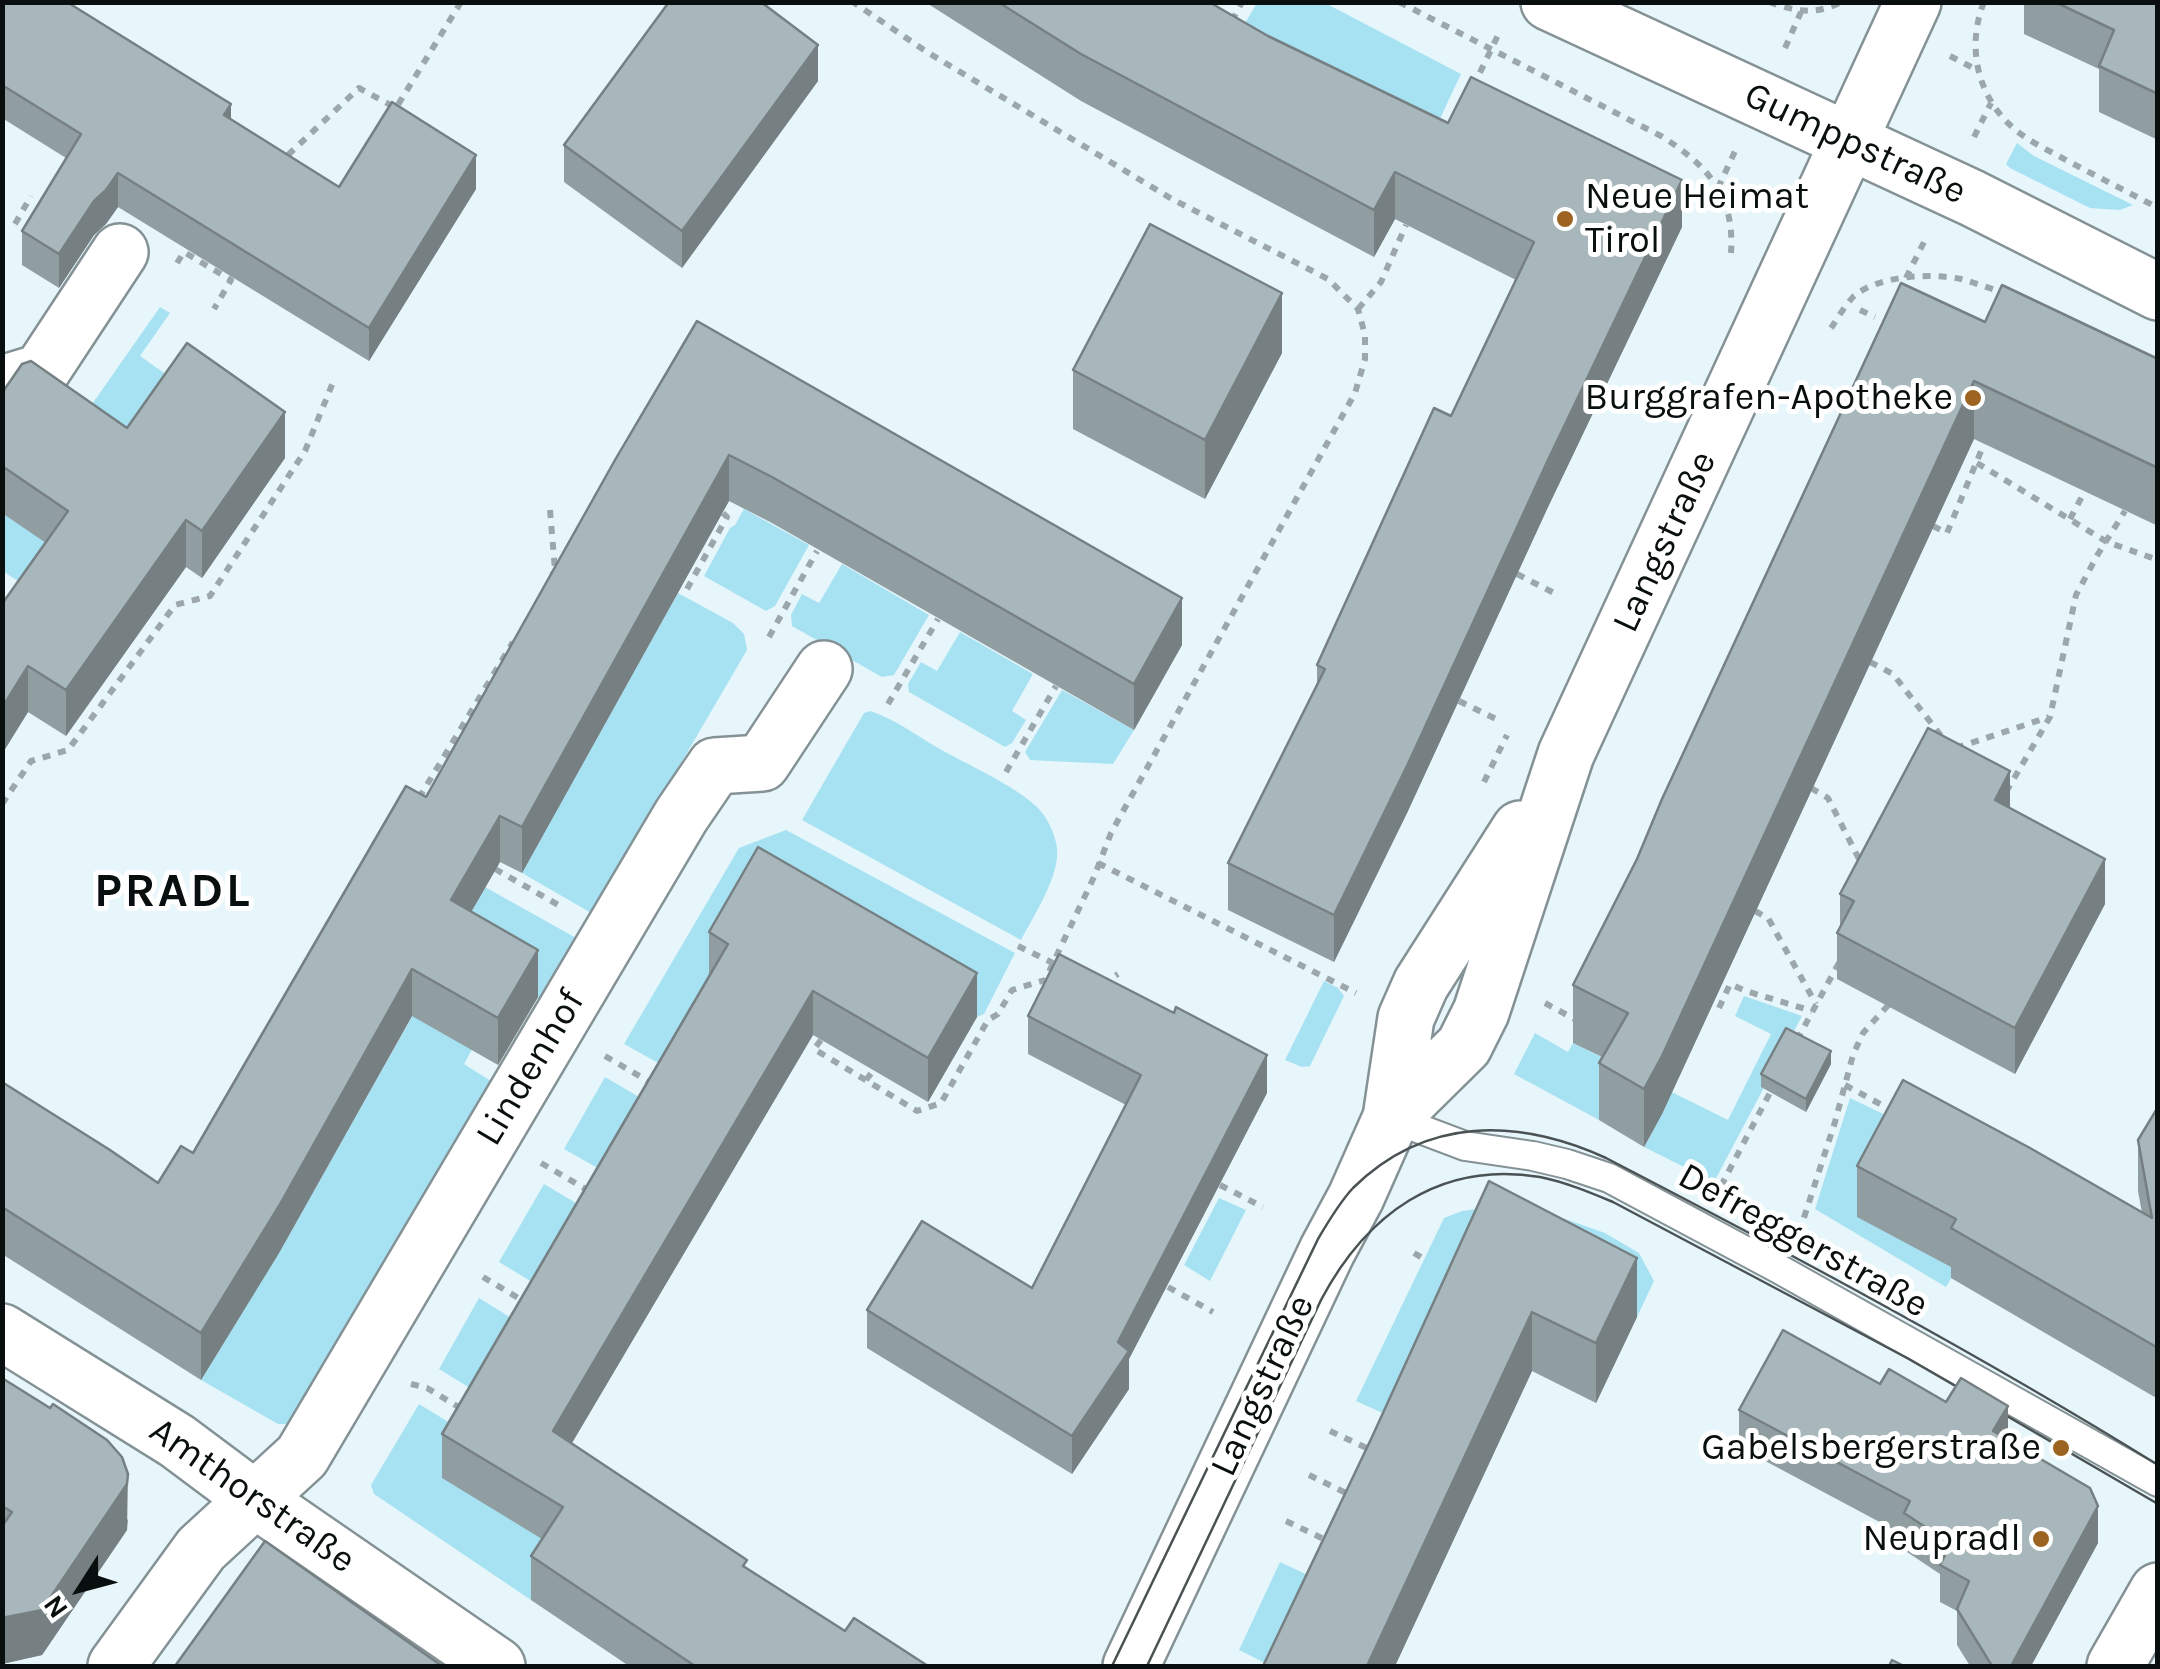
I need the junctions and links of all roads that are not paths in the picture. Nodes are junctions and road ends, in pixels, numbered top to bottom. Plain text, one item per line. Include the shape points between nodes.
1 (1913, 2) edge
2 (1528, 9) edge
3 (1847, 142) junction
4 (120, 252) dead end
5 (2158, 292) edge
6 (2, 384) edge
7 (824, 669) dead end
8 (1391, 1118) junction
9 (2, 1332) edge
10 (2158, 1482) edge
11 (256, 1500) junction
12 (2158, 1591) edge
13 (1131, 1662) edge
14 (116, 1666) edge
15 (496, 1666) edge
16 (2115, 1666) edge

1 - 3 street, Langstraße
2 - 3 street, Gumppstraße
3 - 5 street, Gumppstraße
3 - 8 street, Langstraße via 1566,754 1421,984 1406,1018
4 - 6 street via 41,372
7 - 11 street, Lindenhof via 762,762 714,766 302,1456
8 - 10 lane, Defreggerstraße via 1466,1146 1609,1178
8 - 13 street, Langstraße
9 - 11 street, Amthorstraße via 177,1441
11 - 14 street via 201,1549
11 - 15 street, Amthorstraße
12 - 16 street

